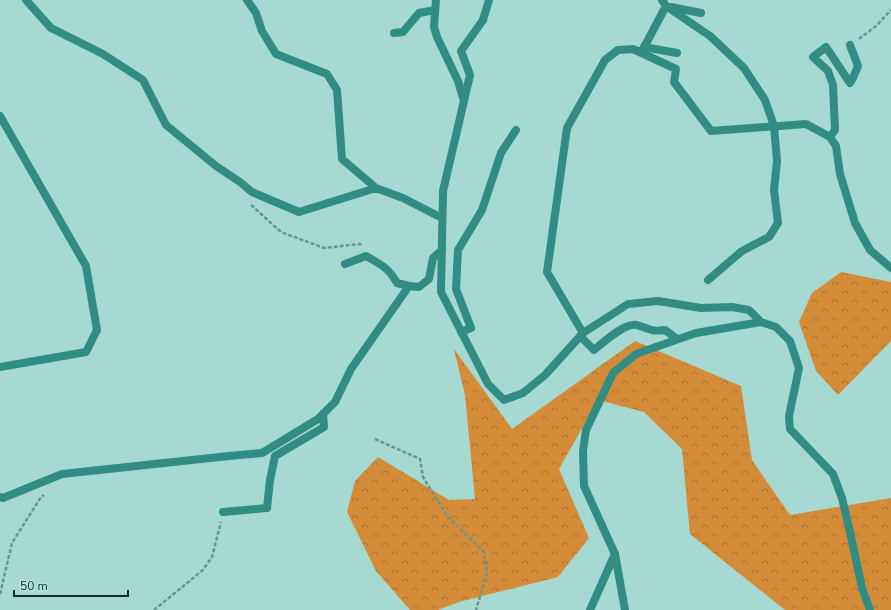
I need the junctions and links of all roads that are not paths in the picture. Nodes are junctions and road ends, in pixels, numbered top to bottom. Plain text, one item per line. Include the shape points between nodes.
1 (26, 0) edge
2 (247, 0) edge
3 (436, 0) edge
4 (489, 0) edge
5 (664, 3) edge
6 (435, 10) junction
7 (702, 13) dead end
8 (394, 33) dead end
9 (850, 45) road end
10 (642, 50) junction
11 (677, 53) dead end
12 (464, 102) junction
13 (0, 116) edge
14 (774, 126) junction
15 (516, 130) dead end
16 (830, 137) junction
17 (376, 188) junction
18 (442, 218) junction
19 (442, 250) junction
20 (345, 264) dead end
21 (891, 268) edge
22 (708, 280) dead end
23 (409, 286) junction
24 (761, 322) junction
25 (461, 332) junction
26 (581, 334) junction
27 (677, 339) junction
28 (0, 366) edge
29 (323, 414) junction
30 (0, 497) edge
31 (223, 512) road end
32 (615, 554) junction
33 (590, 610) edge
34 (625, 610) edge
35 (870, 610) edge

1 - 17 street via 51,28 103,54 143,80 166,125 252,192 299,212
2 - 17 street via 276,54 327,74 336,90 342,159
3 - 6 street
4 - 12 street via 482,20 461,51 470,75
5 - 7 street
5 - 10 street
5 - 14 street via 710,36 744,68 765,100
6 - 8 street via 419,13 403,32
6 - 12 street via 434,27 437,37 458,81
9 - 16 street via 858,66 850,83 826,47 813,57 828,71 833,85 835,130
10 - 11 street
10 - 14 street via 676,69 674,82 711,131
10 - 26 street via 618,50 605,60 567,128 547,272
12 - 18 street via 443,191
13 - 28 street via 86,266 97,330 86,352
14 - 16 street via 806,124
14 - 22 street via 777,161 774,190 778,223 769,237 742,251
15 - 25 street via 501,153 482,210 458,250 456,289 471,328
16 - 21 street via 836,146 840,174 855,222 870,250
17 - 18 street via 403,198
18 - 19 street
19 - 23 street via 433,258 429,279 419,287
19 - 25 street via 441,292
20 - 23 street via 366,256 385,267 398,283
23 - 29 street via 351,369 335,402
24 - 26 street via 749,310 732,307 701,308 658,302 628,304
24 - 27 street via 696,333
24 - 35 street via 776,326 790,341 799,368 789,416 790,429 833,474 842,498 862,588
25 - 26 street via 488,384 504,400 522,393 546,375
26 - 27 street via 594,350 623,328 636,325 653,332 664,330
27 - 32 street via 636,354 612,373 586,430 583,451 584,486
29 - 30 street via 262,453 62,474
29 - 31 street via 324,427 275,456 267,508
32 - 33 street
32 - 34 street

